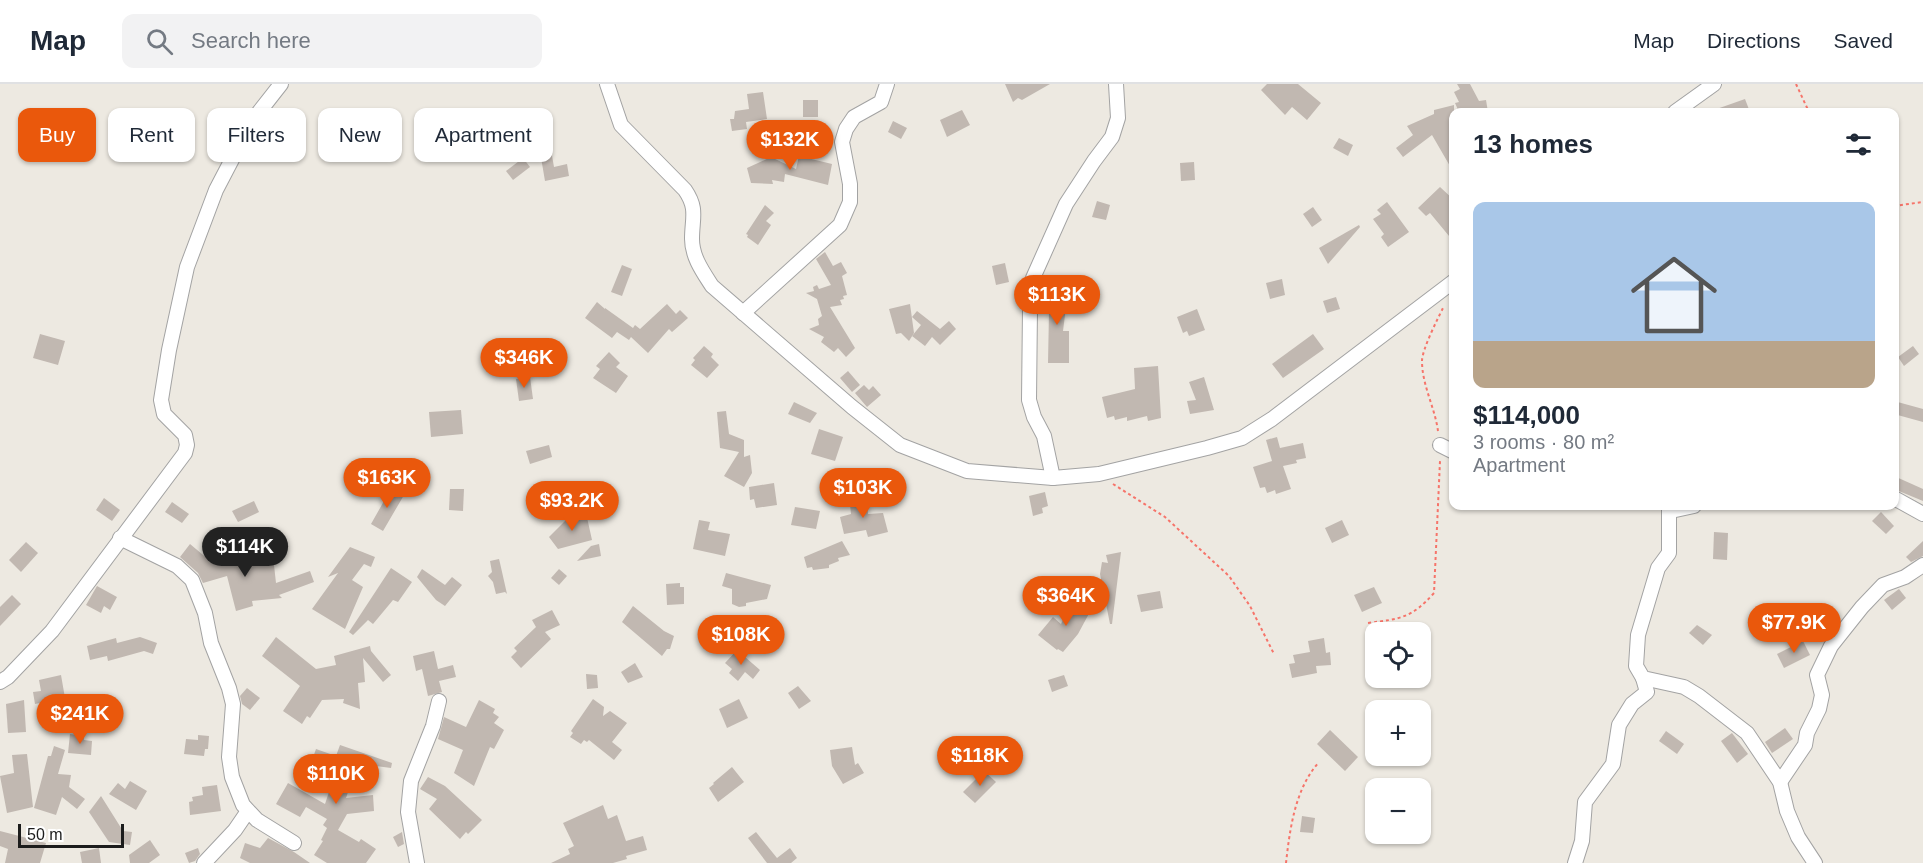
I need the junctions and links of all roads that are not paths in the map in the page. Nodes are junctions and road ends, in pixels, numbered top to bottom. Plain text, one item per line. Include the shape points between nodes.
1 (281, 84) edge
2 (607, 84) edge
3 (887, 84) edge
4 (1116, 84) edge
5 (1714, 84) edge
6 (1681, 108) edge
7 (1449, 285) edge
8 (743, 313) junction
9 (1440, 445) road end
10 (1449, 450) edge
11 (1053, 478) junction
12 (1899, 501) edge
13 (1670, 510) edge
14 (1923, 514) edge
15 (120, 538) junction
16 (1923, 565) edge
17 (1643, 678) junction
18 (0, 682) edge
19 (439, 701) dead end
20 (1780, 782) junction
21 (248, 811) junction
22 (294, 843) dead end
23 (204, 863) edge
24 (417, 863) edge
25 (1575, 863) edge
26 (1815, 863) edge

1 - 15 street via 252,121 221,180 187,267 162,400 164,414 185,435 185,453
2 - 8 street via 621,124 692,200 692,241 699,268 712,286
3 - 8 street via 881,102 854,117 846,129 842,142 850,202 840,225
4 - 11 street via 1118,118 1112,137 1066,204 1033,278 1029,400 1044,436
5 - 6 street
7 - 11 street via 1242,438 1098,474
8 - 11 street via 900,445 967,471
9 - 10 street
12 - 14 street
13 - 17 street via 1669,553 1658,568 1638,635 1636,666
15 - 18 street via 52,632
15 - 21 street via 177,566 192,580 233,704 229,757 232,777
16 - 20 street via 1882,585 1831,646 1817,675 1822,695 1805,745
17 - 20 street via 1684,687 1699,696 1747,734
17 - 25 street via 1647,692 1632,704 1619,725 1613,764 1585,802 1582,841
19 - 24 street via 411,781 408,812
20 - 26 street via 1798,837
21 - 22 street
21 - 23 street

